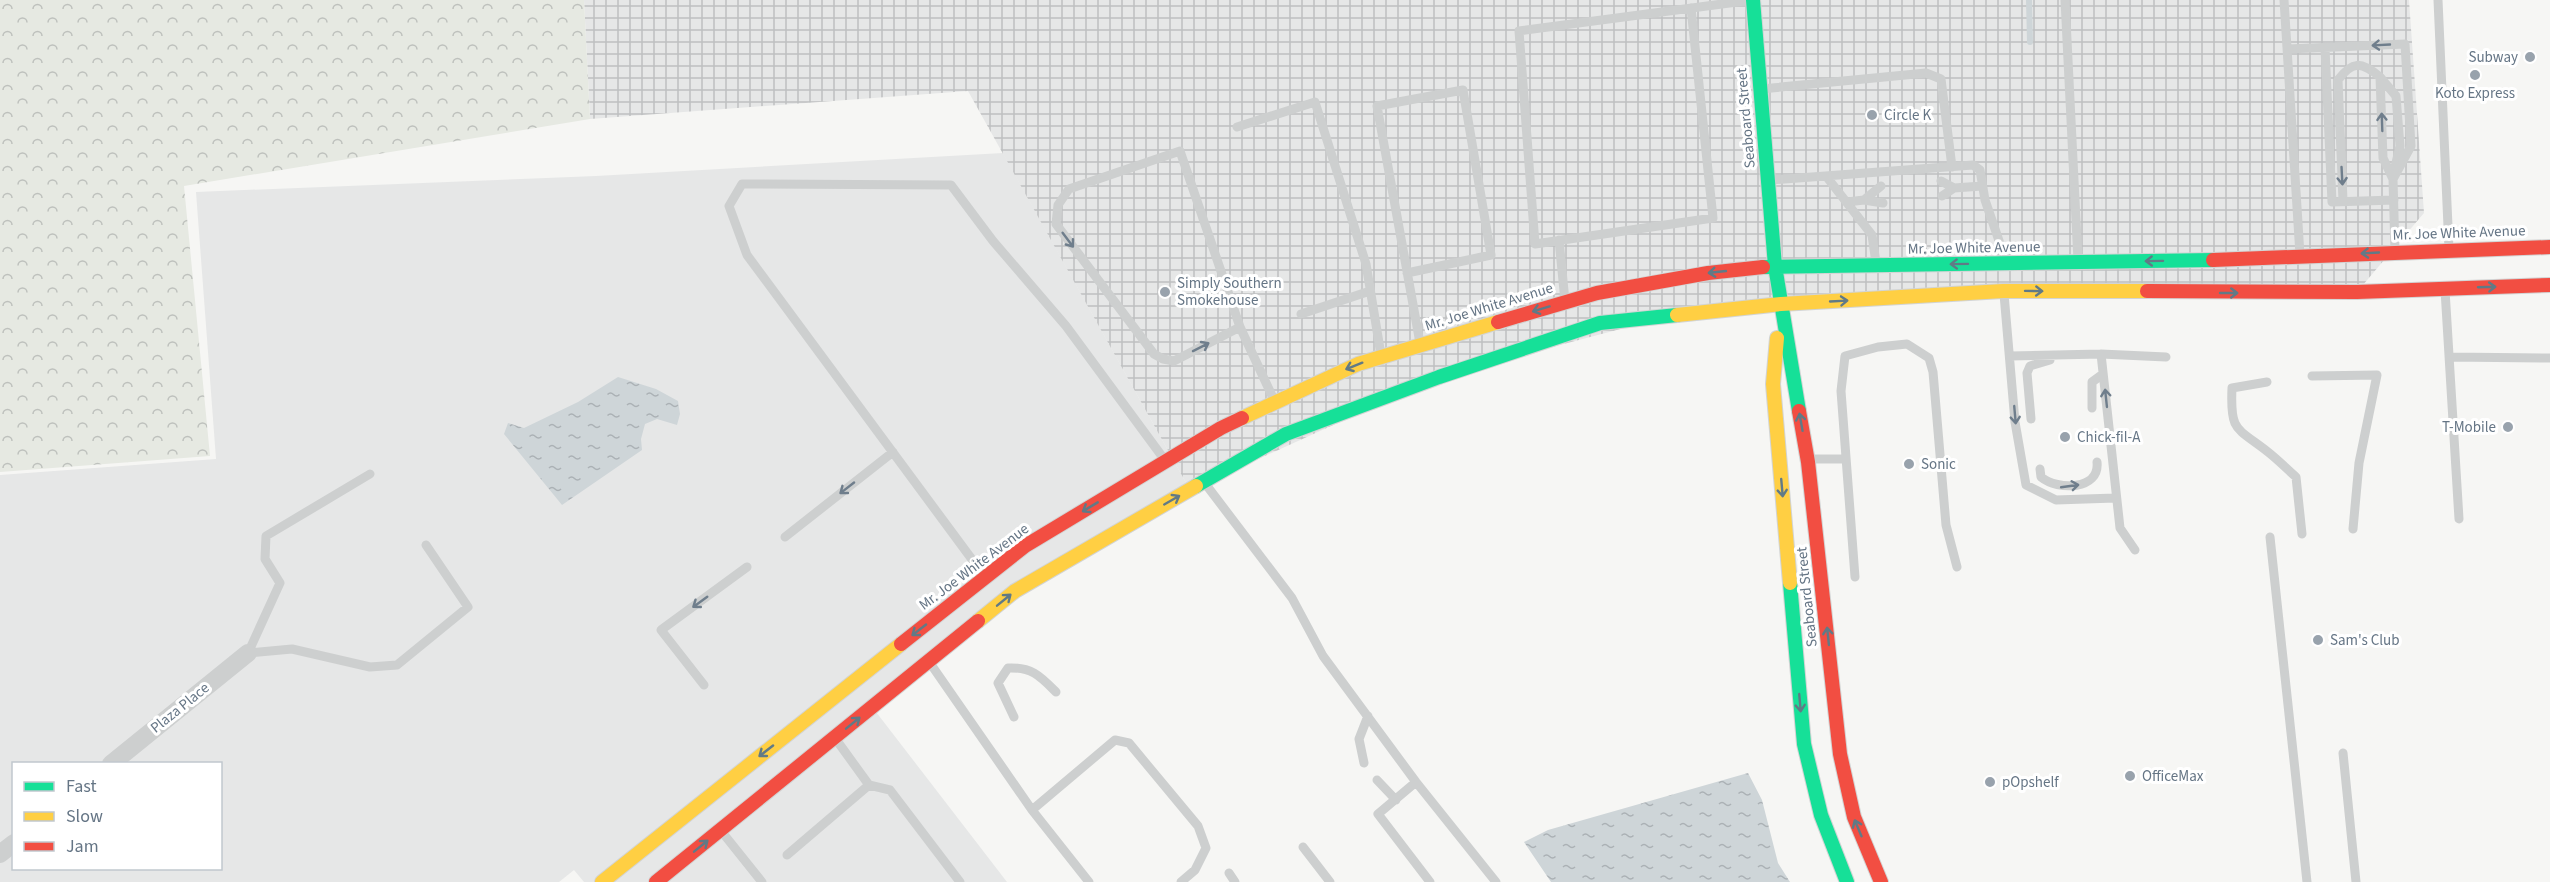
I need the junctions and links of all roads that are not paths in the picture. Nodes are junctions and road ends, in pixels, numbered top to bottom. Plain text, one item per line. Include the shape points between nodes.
1 (1752, 0) edge
2 (2065, 0) edge
3 (2284, 0) edge
4 (2438, 0) edge
5 (1691, 8) junction
6 (2325, 48) junction
7 (2288, 49) junction
8 (2380, 77) junction
9 (1760, 89) junction
10 (1237, 127) dead end
11 (1952, 167) junction
12 (1826, 176) junction
13 (2393, 179) junction
14 (1768, 180) junction
15 (1941, 181) dead end
16 (1881, 186) dead end
17 (1982, 186) junction
18 (1954, 188) junction
19 (1942, 196) dead end
20 (1864, 200) junction
21 (2394, 200) junction
22 (2343, 201) junction
23 (1847, 202) junction
24 (1883, 203) dead end
25 (1559, 240) junction
26 (2550, 247) edge
27 (2449, 249) junction
28 (2396, 252) junction
29 (2300, 256) junction
30 (2078, 262) junction
31 (2007, 264) junction
32 (1775, 266) junction
33 (1876, 266) junction
34 (1407, 273) junction
35 (2550, 285) edge
36 (2445, 289) junction
37 (1370, 291) junction
38 (2003, 291) junction
39 (1565, 302) junction
40 (1781, 304) junction
41 (1301, 314) dead end
42 (1240, 327) junction
43 (1420, 346) junction
44 (2101, 354) junction
45 (2075, 355) junction
46 (2010, 356) junction
47 (1381, 357) junction
48 (2166, 357) dead end
49 (2450, 357) junction
50 (2550, 358) edge
51 (2103, 374) junction
52 (2312, 376) dead end
53 (2267, 382) dead end
54 (1275, 402) junction
55 (2092, 408) dead end
56 (2031, 419) dead end
57 (893, 452) junction
58 (1846, 459) junction
59 (1166, 461) junction
60 (1808, 462) junction
61 (2097, 462) dead end
62 (2040, 469) dead end
63 (370, 474) dead end
64 (1204, 482) junction
65 (2115, 498) junction
66 (2459, 519) dead end
67 (2353, 529) dead end
68 (2302, 534) dead end
69 (784, 537) dead end
70 (2270, 537) dead end
71 (426, 545) dead end
72 (2135, 550) dead end
73 (747, 567) dead end
74 (1957, 567) dead end
75 (986, 577) junction
76 (1855, 577) dead end
77 (248, 653) junction
78 (929, 661) junction
79 (704, 685) dead end
80 (1056, 692) dead end
81 (1368, 716) junction
82 (1014, 717) dead end
83 (835, 738) junction
84 (2343, 753) dead end
85 (113, 762) edge
86 (1364, 763) dead end
87 (1377, 780) dead end
88 (1416, 782) junction
89 (868, 785) junction
90 (1396, 800) junction
91 (1032, 810) junction
92 (720, 831) junction
93 (12, 845) edge
94 (1303, 847) dead end
95 (0, 854) edge
96 (787, 855) dead end
97 (1229, 873) dead end
98 (602, 882) edge
99 (656, 882) edge
100 (762, 882) edge
101 (960, 882) edge
102 (1089, 882) edge
103 (1181, 882) edge
104 (1235, 882) edge
105 (1330, 882) edge
106 (1430, 882) edge
107 (1496, 882) edge
108 (1847, 882) edge
109 (1881, 882) edge
110 (2307, 882) edge
111 (2356, 882) edge

1 - 5 lane
1 - 9 main road, Seaboard Street
2 - 30 lane
3 - 7 lane
4 - 27 lane
5 - 25 lane via 1713,218
5 - 25 lane via 1520,31 1535,244
6 - 7 lane
13 -> 6 lane via 2411,146 2405,44
6 - 22 lane via 2332,202
7 - 29 lane
13 -> 8 lane via 2383,158
8 - 13 lane via 2396,96 2400,146
8 -> 22 lane via 2358,64 2347,67 2338,80
9 - 11 lane via 1926,73 1941,79
9 - 14 main road, Seaboard Street
10 - 37 lane via 1316,102 1366,264
11 - 12 lane
11 - 17 lane via 1973,165 1980,170
12 - 14 lane
12 - 23 lane
13 - 21 lane
14 - 32 main road, Seaboard Street
15 - 18 lane
16 - 20 lane
17 - 18 lane
17 - 31 lane
18 - 19 lane
20 - 23 lane
20 - 24 lane
21 - 22 lane
21 - 28 lane
23 - 33 lane via 1872,235
25 - 39 lane
26 - 27 main road, Mr. Joe White Avenue
27 - 28 main road, Mr. Joe White Avenue
28 -> 29 main road, Mr. Joe White Avenue
29 -> 30 main road, Mr. Joe White Avenue
30 - 31 main road, Mr. Joe White Avenue
31 -> 33 main road, Mr. Joe White Avenue
32 - 33 main road, Mr. Joe White Avenue
32 -> 39 main road, Mr. Joe White Avenue via 1708,273
32 - 40 main road, Seaboard Street
34 - 34 lane via 1377,106 1463,90 1491,255
34 - 43 lane
36 -> 35 main road
38 -> 36 main road
36 - 49 lane
37 - 41 lane
37 - 47 lane
40 -> 38 main road
38 - 46 lane
39 -> 43 main road, Mr. Joe White Avenue
60 -> 40 main road, Seaboard Street
40 - 64 main road via 1600,322 1287,434
40 -> 108 main road, Seaboard Street via 1773,384 1804,744 1828,841
42 -> 42 lane via 1180,151 1069,189 1058,205 1056,224 1154,354 1174,361
42 - 54 lane
43 - 47 main road, Mr. Joe White Avenue
44 - 45 lane
44 - 48 lane
44 - 51 lane
45 - 46 lane
45 - 56 lane via 2030,366 2027,373
46 -> 65 lane via 2015,422 2026,485 2056,500
47 -> 54 main road, Mr. Joe White Avenue
49 - 50 lane
49 - 66 lane
51 - 55 lane via 2092,382
65 -> 51 lane
52 - 67 lane via 2377,375 2359,463
53 - 68 lane via 2232,388 2231,413 2241,434 2296,477
54 - 59 main road, Mr. Joe White Avenue
57 - 59 lane via 747,255 729,206 742,184 951,185 1066,326
57 -> 69 lane
57 - 75 lane
58 - 60 lane
58 - 74 lane via 1841,391 1845,356 1878,347 1907,345 1929,358 1934,372 1946,525
58 - 76 lane
59 -> 75 main road, Mr. Joe White Avenue via 1025,546
109 -> 60 main road, Seaboard Street via 1854,817 1840,754
62 -> 61 lane via 2041,477 2049,484 2061,487 2091,478
63 - 77 lane via 266,536 265,559 280,584
78 -> 64 main road via 1015,591
64 - 81 lane via 1292,598 1323,656
65 - 72 lane via 2120,528
70 - 110 lane
71 - 77 lane via 468,607 397,664 370,667 292,649
73 -> 79 lane via 661,630
75 -> 98 main road, Mr. Joe White Avenue
77 - 85 street, Plaza Place
83 -> 78 main road
78 - 91 lane
80 - 82 lane via 1024,667 1008,668 998,683
81 - 86 lane via 1359,739
81 - 88 lane
83 - 89 lane
83 - 92 main road
84 - 111 lane
87 - 90 lane
88 - 90 lane
88 - 107 lane
89 - 96 lane
89 - 101 lane via 890,790
90 - 106 lane via 1378,814
91 - 102 lane
91 - 103 lane via 1115,740 1129,743 1198,826 1206,848 1196,870
99 -> 92 main road
92 - 100 lane
93 - 95 street
94 - 105 lane
97 - 104 lane

